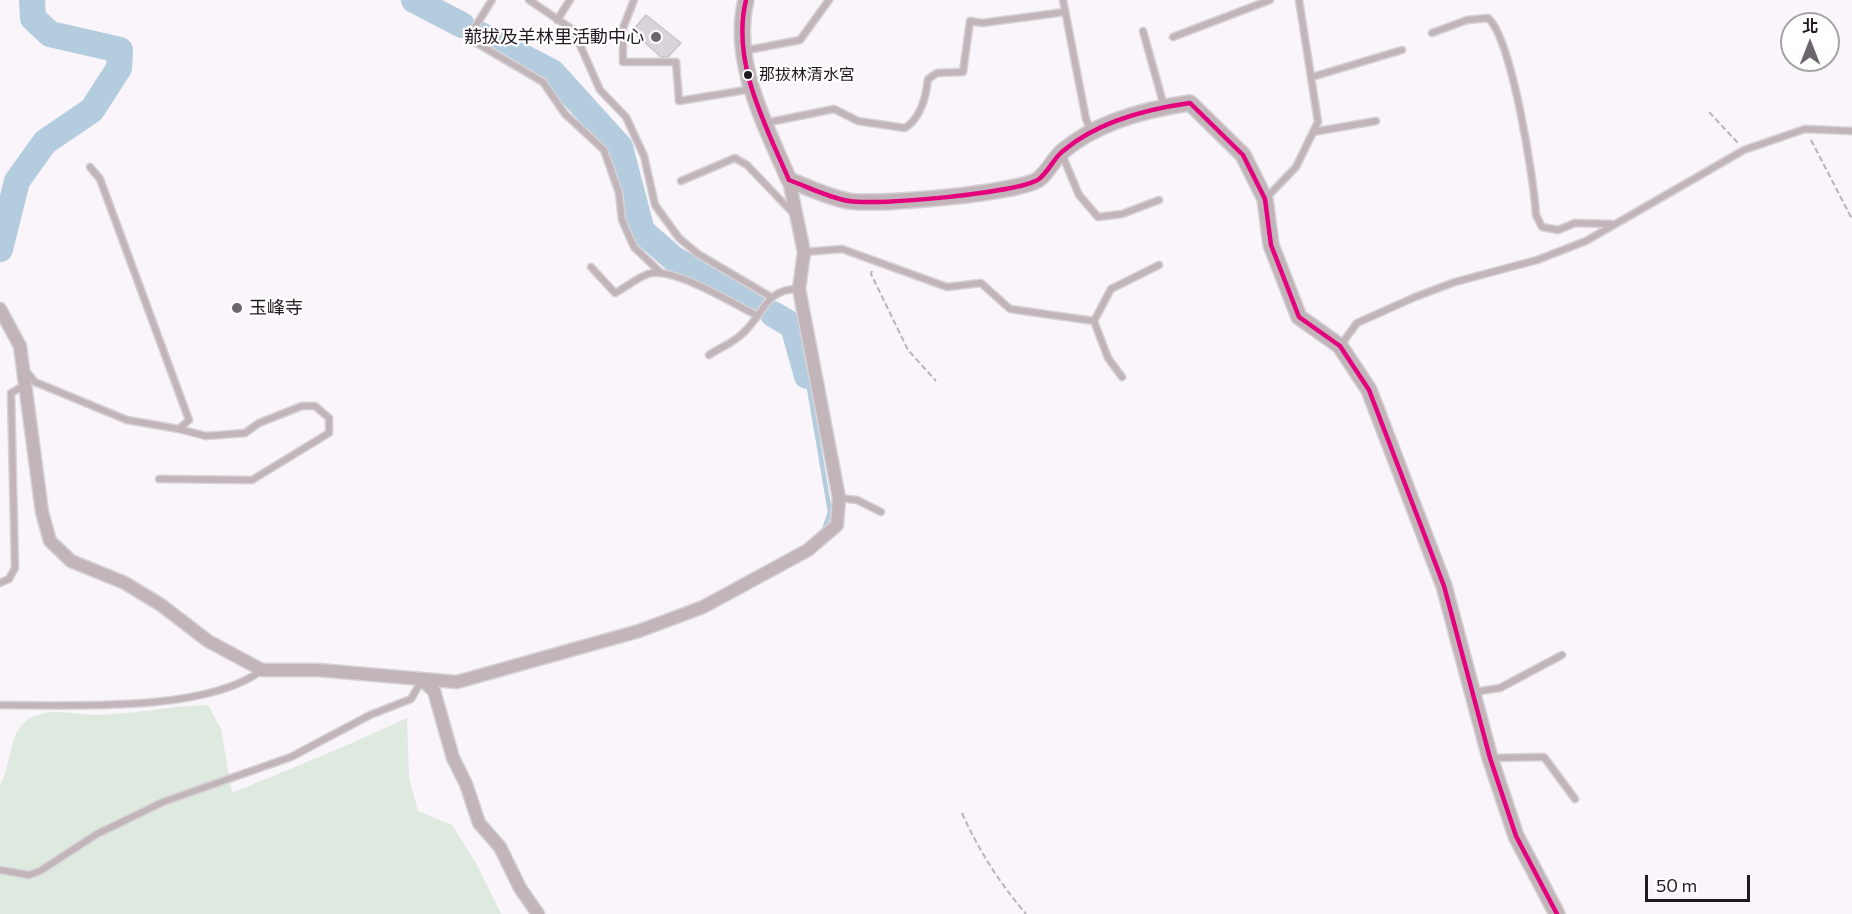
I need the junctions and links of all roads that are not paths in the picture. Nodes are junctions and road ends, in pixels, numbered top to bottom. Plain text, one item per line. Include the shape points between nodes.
1 (492, 0) edge
2 (529, 0) edge
3 (570, 0) edge
4 (634, 0) edge
5 (746, 0) edge
6 (830, 0) edge
7 (1063, 0) edge
8 (1270, 0) edge
9 (1299, 0) edge
10 (1065, 12) junction
11 (557, 20) junction
12 (1143, 31) dead end
13 (1432, 33) dead end
14 (1173, 37) dead end
15 (1402, 50) dead end
16 (742, 51) junction
17 (1312, 77) junction
18 (752, 89) junction
19 (1164, 106) junction
20 (1376, 122) dead end
21 (765, 123) junction
22 (1091, 131) junction
23 (1852, 131) edge
24 (1313, 132) junction
25 (1061, 152) junction
26 (90, 166) dead end
27 (789, 180) junction
28 (681, 181) dead end
29 (1265, 199) junction
30 (1160, 200) dead end
31 (797, 218) junction
32 (1613, 224) junction
33 (804, 252) junction
34 (1160, 266) dead end
35 (591, 267) dead end
36 (660, 272) junction
37 (800, 289) junction
38 (771, 297) junction
39 (0, 309) edge
40 (758, 316) junction
41 (1094, 321) junction
42 (1340, 346) junction
43 (709, 355) dead end
44 (23, 369) junction
45 (1122, 377) dead end
46 (26, 384) junction
47 (179, 429) junction
48 (159, 479) dead end
49 (839, 498) junction
50 (881, 512) dead end
51 (0, 583) edge
52 (1562, 655) dead end
53 (262, 670) junction
54 (422, 680) junction
55 (1472, 692) junction
56 (0, 705) edge
57 (1490, 758) junction
58 (1575, 799) dead end
59 (0, 870) edge
60 (538, 914) edge
61 (1557, 914) edge

1 - 36 lane via 468,38 543,82 565,114 604,150 622,220 634,247
2 - 11 lane
3 - 11 lane
4 - 18 lane via 624,28 624,62 676,62 679,101
5 - 16 street
6 - 16 lane via 800,40
7 - 10 lane
8 - 14 lane
9 - 17 lane
10 - 21 lane via 982,23 970,21 963,72 937,73 928,79 926,96 913,123 905,128 858,121 834,109
10 - 22 lane
11 - 38 lane via 569,27 600,90 626,117 644,156 655,205 679,238 698,254
12 - 19 lane
13 - 32 lane via 1467,20 1488,18 1493,22 1526,135 1536,215 1542,226 1558,230 1575,224
15 - 17 lane
16 - 18 street
17 - 24 lane via 1318,122
18 - 21 street
19 - 22 street
19 - 29 street via 1190,103 1243,155
20 - 24 lane
21 - 27 street
22 - 25 street
23 - 32 lane via 1805,129 1744,150
24 - 29 lane via 1296,166
25 - 27 street via 1039,179 1020,187 908,200 850,202
25 - 30 lane via 1079,195 1098,217 1122,214
26 - 47 lane via 100,179 189,420
27 - 31 street
28 - 31 lane via 735,158 747,165
29 - 42 street via 1271,245 1299,317
31 - 33 street
32 - 42 lane via 1586,241 1537,260 1414,297 1357,323
33 - 37 street
33 - 41 lane via 842,249 947,287 981,283 1010,309
34 - 41 lane via 1111,289
35 - 36 lane via 615,293 650,273
36 - 40 lane via 675,275
37 - 38 lane via 786,288
37 - 49 street
38 - 40 lane
39 - 44 street via 20,346
40 - 43 lane via 742,335
41 - 45 lane via 1108,358
42 - 55 street via 1373,400 1444,586
44 - 46 street
44 - 47 lane via 35,382 127,420
46 - 51 lane via 11,393 15,568 9,579
46 - 53 street via 42,512 50,541 71,561 125,583 208,641
47 - 48 lane via 206,436 245,433 258,423 302,406 315,406 329,418 329,433 252,480
49 - 50 lane via 856,500
49 - 54 street via 837,525 808,549 702,607 639,632 457,682
52 - 55 lane via 1500,688
53 - 54 street via 389,674
53 - 56 lane via 226,688 128,705
54 - 59 lane via 411,699 369,714 291,757 163,802 97,834 40,871 28,875
54 - 60 street via 434,691 453,758 479,823 500,847
55 - 57 street
57 - 58 lane via 1544,757
57 - 61 street via 1516,836

